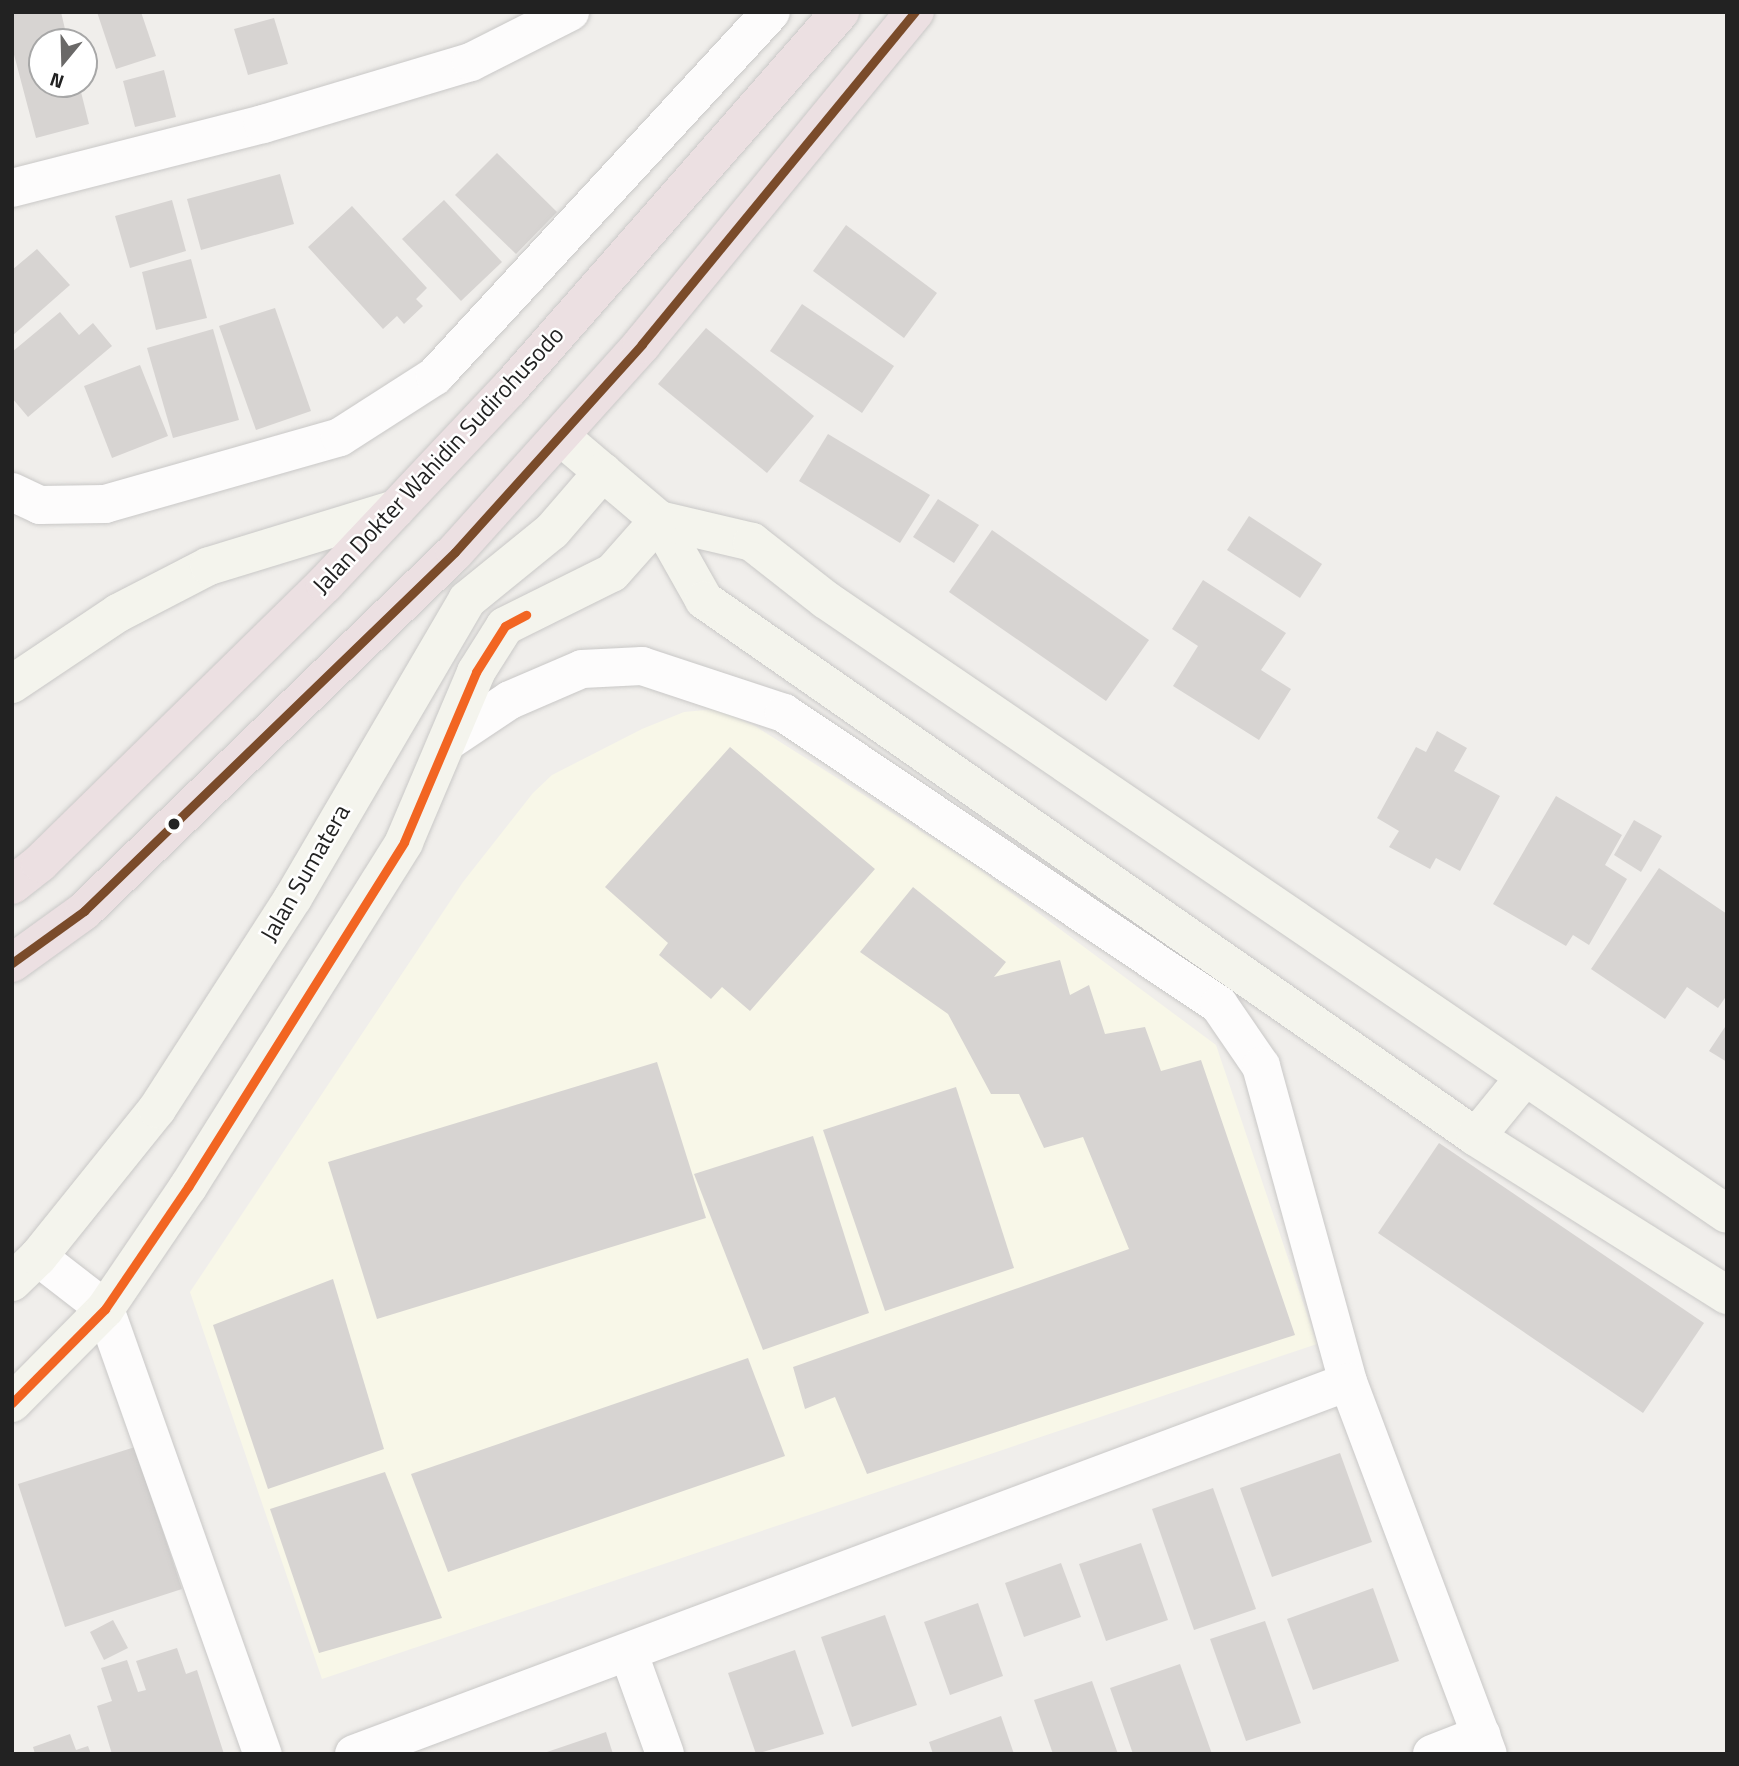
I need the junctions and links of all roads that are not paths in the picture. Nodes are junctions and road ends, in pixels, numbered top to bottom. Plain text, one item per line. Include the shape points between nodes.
1 (570, 12) edge
2 (771, 12) edge
3 (840, 12) edge
4 (915, 12) edge
5 (12, 188) edge
6 (560, 436) junction
7 (603, 472) junction
8 (12, 492) edge
9 (396, 509) junction
10 (659, 520) junction
11 (12, 684) edge
12 (450, 740) junction
13 (12, 885) edge
14 (12, 963) edge
15 (1525, 1077) junction
16 (1476, 1138) junction
17 (1727, 1214) edge
18 (25, 1270) edge
19 (1727, 1295) edge
20 (105, 1309) junction
21 (1348, 1382) junction
22 (12, 1403) edge
23 (629, 1654) junction
24 (1485, 1744) edge
25 (263, 1754) edge
26 (354, 1754) edge
27 (665, 1754) edge
28 (1432, 1754) edge

1 - 5 street via 471,62 263,124
2 - 8 street via 435,376 340,438 105,505 40,505
3 - 9 highway, Jalan Dokter Wahidin Sudirohusodo via 509,389
4 - 6 highway via 642,344
6 - 7 street
6 - 14 highway via 455,552 84,911
7 - 10 street
7 - 18 street, Jalan Sumatera via 552,531 467,600 293,898 157,1109
9 - 11 street via 209,566 117,613
9 - 13 highway, Jalan Dokter Wahidin Sudirohusodo via 326,584
10 - 12 street via 612,573 505,626 476,672
10 - 15 street via 752,542 826,600
10 - 16 street via 704,600
12 - 20 street via 404,842 188,1187
12 - 21 street via 510,700 582,669 642,666 784,713 1219,1005 1261,1066
15 - 16 street
15 - 17 street
16 - 19 street
18 - 20 street
20 - 22 street
20 - 25 street
21 - 23 street
21 - 24 street
23 - 26 street
23 - 27 street
24 - 28 street

